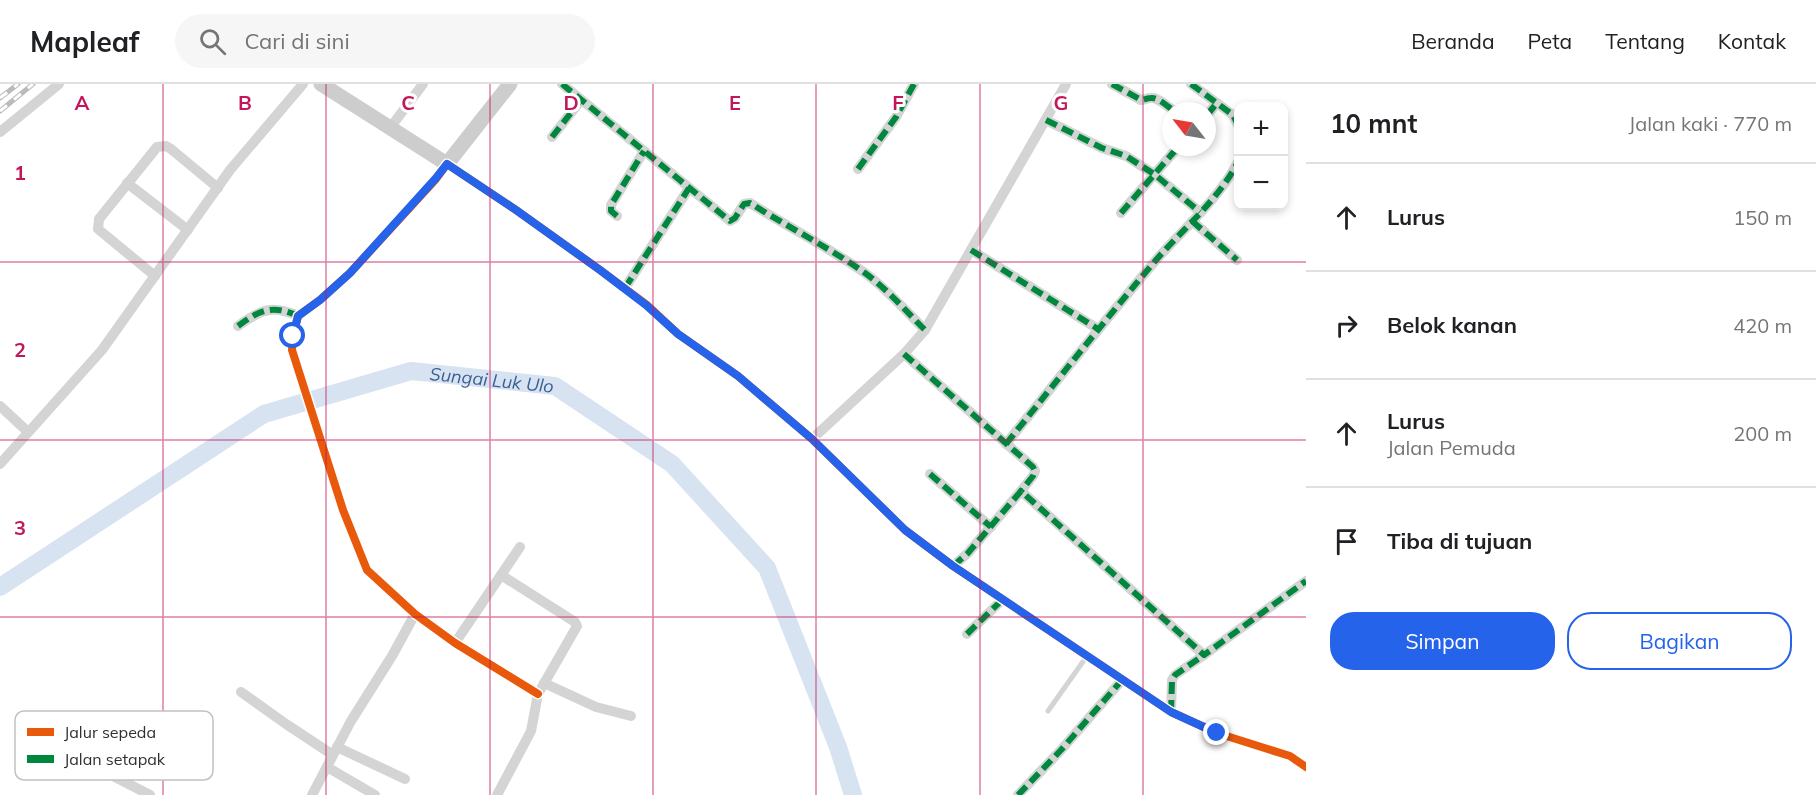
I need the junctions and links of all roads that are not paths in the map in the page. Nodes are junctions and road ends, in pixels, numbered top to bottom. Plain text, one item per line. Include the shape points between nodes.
1 (58, 84) edge
2 (303, 84) edge
3 (321, 84) edge
4 (423, 84) edge
5 (510, 84) edge
6 (562, 84) edge
7 (914, 84) edge
8 (1066, 84) edge
9 (1112, 84) edge
10 (1191, 84) edge
11 (581, 100) junction
12 (1162, 102) edge
13 (1217, 103) joint
14 (1234, 116) edge
15 (1046, 120) junction
16 (390, 128) junction
17 (0, 132) edge
18 (552, 137) dead end
19 (644, 151) junction
20 (1170, 156) edge
21 (447, 164) junction
22 (858, 169) dead end
23 (1234, 169) edge
24 (1154, 174) junction
25 (128, 183) junction
26 (218, 188) junction
27 (689, 188) junction
28 (1200, 212) junction
29 (1121, 213) dead end
30 (617, 216) dead end
31 (1191, 221) junction
32 (188, 230) junction
33 (971, 250) junction
34 (1237, 260) dead end
35 (155, 276) junction
36 (625, 288) junction
37 (298, 316) junction
38 (238, 326) dead end
39 (1098, 329) junction
40 (925, 330) junction
41 (904, 354) junction
42 (0, 406) edge
43 (28, 432) junction
44 (812, 439) junction
45 (1006, 444) junction
46 (0, 464) edge
47 (930, 474) dead end
48 (1021, 491) junction
49 (991, 527) junction
50 (520, 547) dead end
51 (953, 566) junction
52 (501, 575) junction
53 (1306, 581) edge
54 (1003, 599) junction
55 (415, 614) junction
56 (967, 634) dead end
57 (455, 643) junction
58 (1204, 655) junction
59 (1087, 656) junction
60 (1122, 680) junction
61 (544, 683) junction
62 (241, 692) dead end
63 (538, 694) junction
64 (1048, 711) dead end
65 (1171, 712) junction
66 (631, 716) dead end
67 (335, 751) junction
68 (327, 767) junction
69 (1306, 767) edge
70 (405, 779) dead end
71 (121, 780) edge
72 (150, 795) edge
73 (312, 795) edge
74 (375, 795) edge
75 (497, 795) edge
76 (1018, 795) edge

1 - 17 street
2 - 26 street
3 - 16 main road
4 - 16 street
5 - 21 main road
6 - 11 street
7 - 22 street via 896,117
8 - 15 street
9 - 12 street via 1141,100 1156,98
10 - 13 street
11 - 18 street
11 - 19 street
13 - 14 street
15 - 24 street via 1126,156
15 - 33 street
16 - 21 main road
19 - 27 street
19 - 30 street via 611,205
20 - 24 street
21 - 36 street
21 - 37 street via 350,273
23 - 28 street
24 - 28 street
24 - 29 street
25 - 26 street via 157,147 166,146
25 - 32 street
25 - 35 street via 97,227
26 - 32 street
27 - 36 street
27 - 40 street via 730,220 744,204 750,203 834,253 867,274
28 - 31 street
31 - 34 street
31 - 39 street
32 - 35 street
33 - 39 street
33 - 40 street
35 - 43 street via 102,350
36 - 44 street
37 - 38 street via 269,309
37 - 55 street via 292,350 363,564
39 - 45 street
40 - 41 street
41 - 44 street
41 - 45 street
42 - 43 street
43 - 46 street
44 - 51 street via 884,512
45 - 48 street via 1035,471
47 - 49 street
48 - 49 street
48 - 58 street
49 - 51 street
50 - 52 street
51 - 54 street
52 - 57 street
52 - 61 street via 577,623
53 - 58 street
54 - 56 street
54 - 59 street
55 - 57 street
55 - 67 street
57 - 63 street
58 - 65 street via 1172,680
59 - 60 street
59 - 64 lane
60 - 65 street
60 - 76 street
61 - 63 street
61 - 66 street via 596,707
62 - 67 street via 286,724
63 - 75 street via 531,731
65 - 69 street via 1217,733 1290,756
67 - 68 street
67 - 70 street
68 - 73 street
68 - 74 street
71 - 72 street

